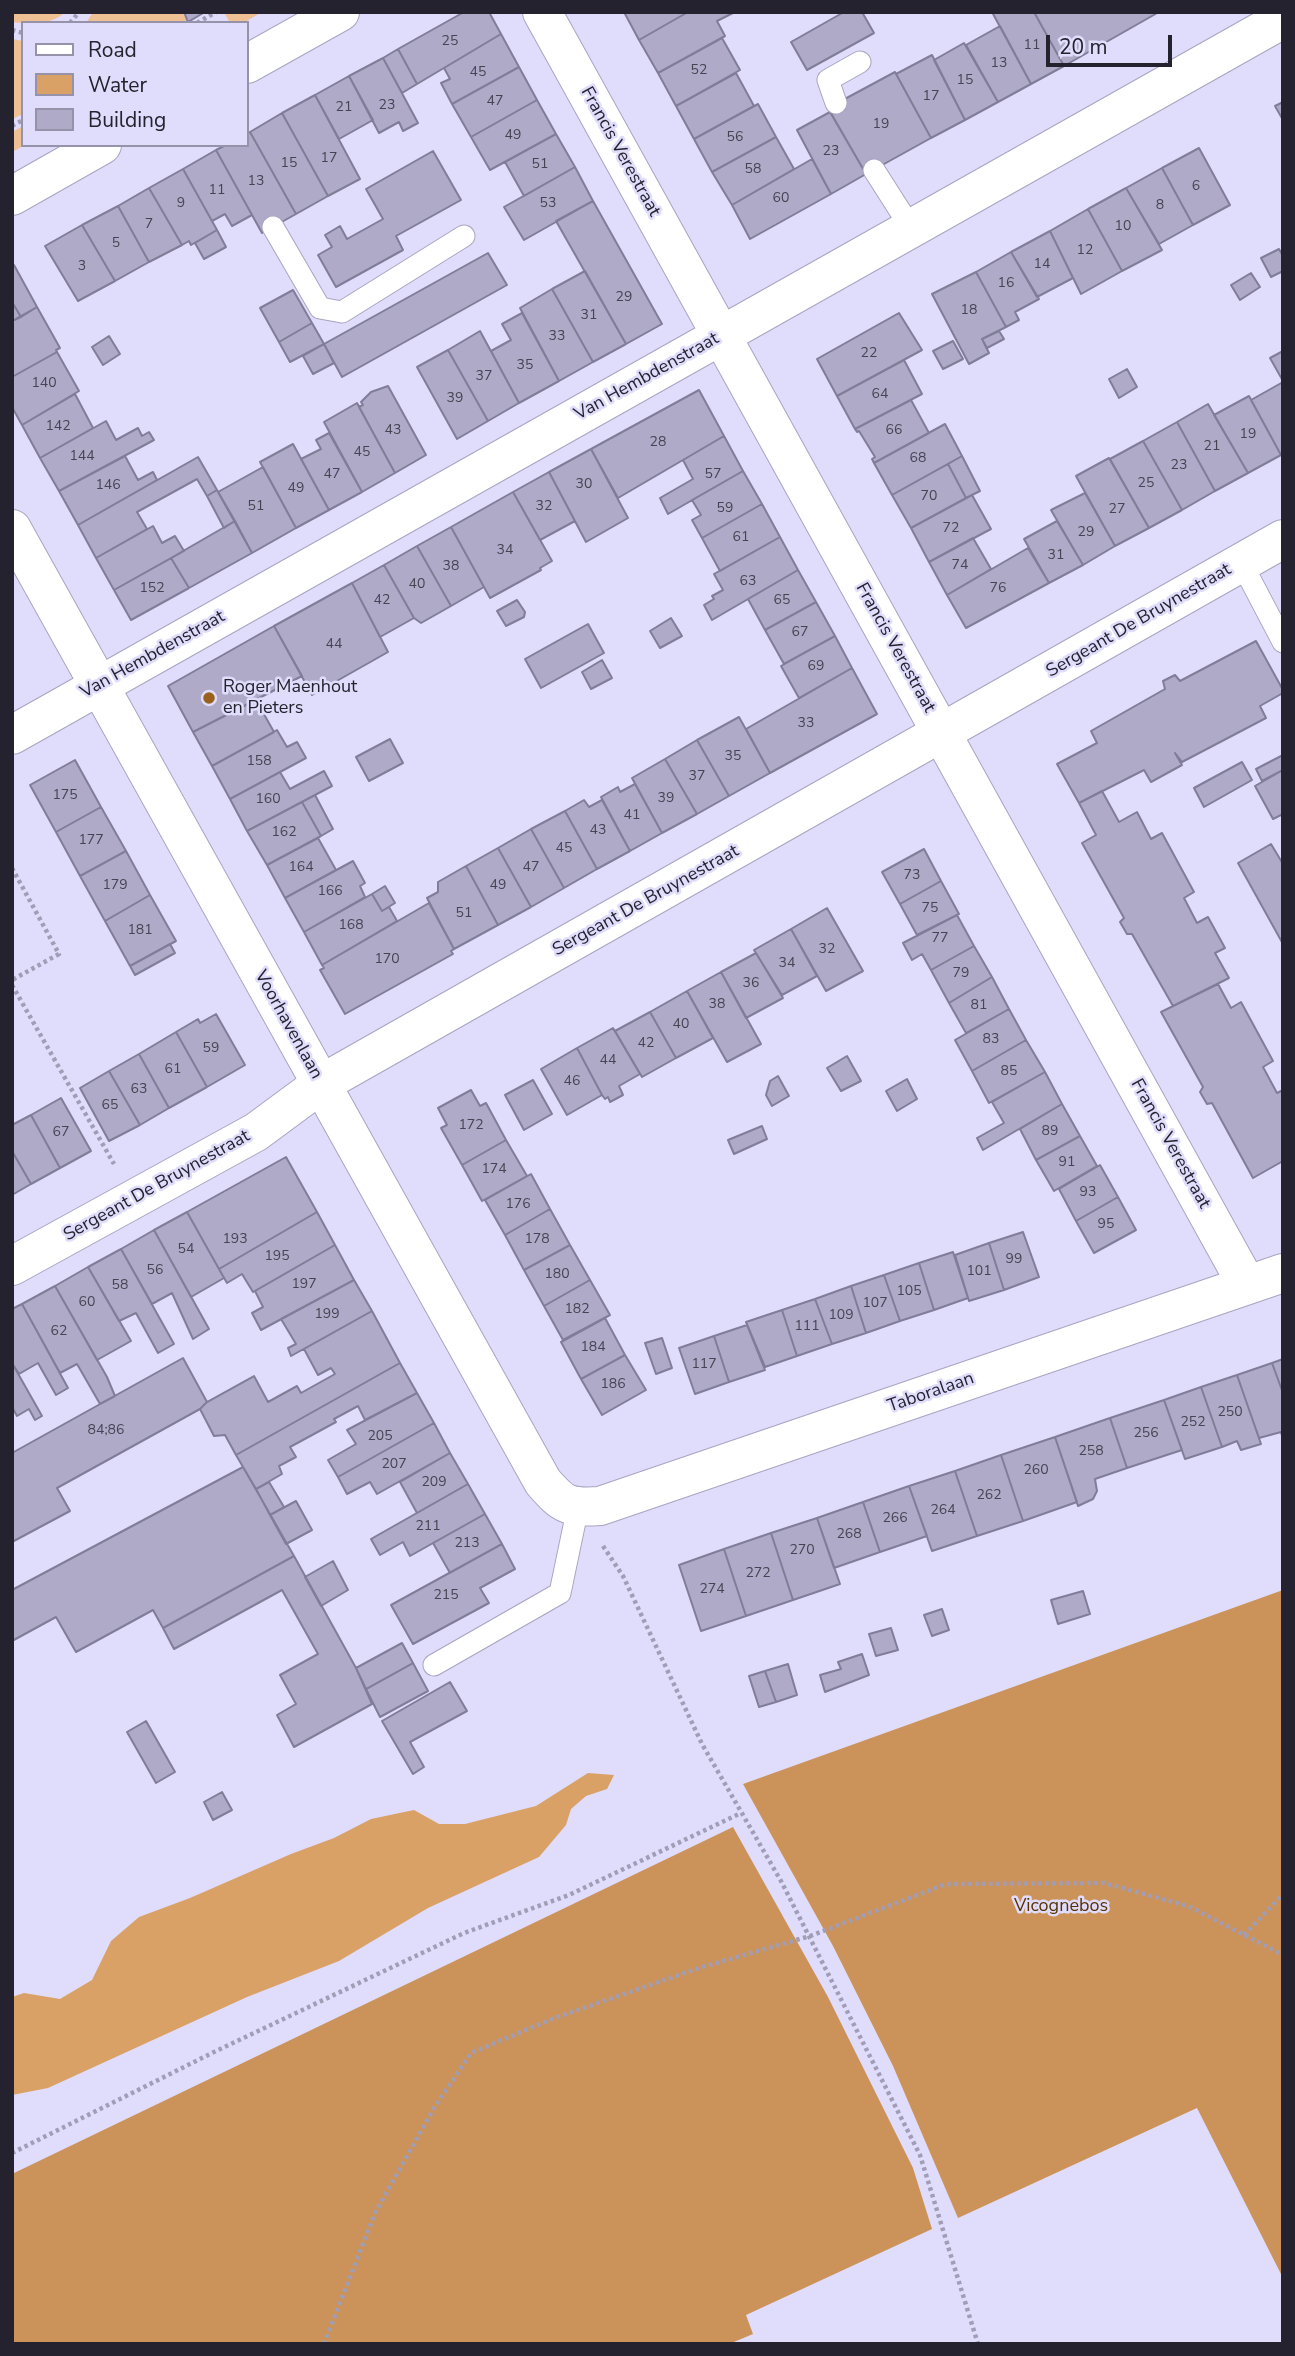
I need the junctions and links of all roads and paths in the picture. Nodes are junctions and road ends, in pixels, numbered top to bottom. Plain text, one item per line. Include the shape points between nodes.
1 (216, 12) edge
2 (340, 12) edge
3 (542, 12) edge
4 (1283, 19) edge
5 (200, 21) edge
6 (860, 62) dead end
7 (248, 63) edge
8 (836, 103) dead end
9 (98, 147) edge
10 (874, 170) dead end
11 (12, 195) edge
12 (273, 227) dead end
13 (911, 228) junction
14 (464, 236) dead end
15 (721, 335) junction
16 (12, 529) edge
17 (1283, 539) edge
18 (1241, 562) junction
19 (1283, 642) edge
20 (99, 686) junction
21 (943, 733) junction
22 (12, 735) edge
23 (12, 868) edge
24 (12, 982) edge
25 (321, 1084) junction
26 (134, 1199) junction
27 (12, 1266) edge
28 (1283, 1273) edge
29 (1247, 1285) junction
30 (578, 1507) junction
31 (434, 1665) dead end
32 (741, 1813) junction
33 (1283, 1894) edge
34 (1244, 1935) junction
35 (810, 1936) junction
36 (1283, 1955) edge
37 (12, 2152) edge
38 (324, 2344) edge
39 (978, 2344) edge

1 - 5 path
2 - 7 street
3 - 15 street, Francis Verestraat
4 - 13 street, Van Hembdenstraat
6 - 8 lane via 828,79
9 - 11 street
10 - 13 lane
12 - 14 lane via 320,308 342,312
13 - 15 street, Van Hembdenstraat
15 - 20 street, Van Hembdenstraat
15 - 21 street, Francis Verestraat
16 - 20 street, Voorhavenlaan
17 - 18 street, Sergeant De Bruynestraat
18 - 19 lane
18 - 21 street, Sergeant De Bruynestraat
20 - 22 street, Van Hembdenstraat
20 - 25 street, Voorhavenlaan
21 - 25 street, Sergeant De Bruynestraat
21 - 29 street, Francis Verestraat
23 - 24 path via 59,954
24 - 26 path
25 - 26 street, Sergeant De Bruynestraat via 256,1132
25 - 30 street, Voorhavenlaan via 543,1482 559,1500
26 - 27 street, Sergeant De Bruynestraat
28 - 29 street, Taboralaan
29 - 30 street, Taboralaan via 600,1506
30 - 31 lane via 560,1593
30 - 32 path via 623,1576 702,1744
32 - 35 path
32 - 37 path via 569,1895 464,1933
33 - 34 path
34 - 35 path via 1188,1906 1104,1884 946,1884
34 - 36 path
35 - 38 path via 699,1968 471,2053 433,2108 376,2213
35 - 39 path via 920,2155

